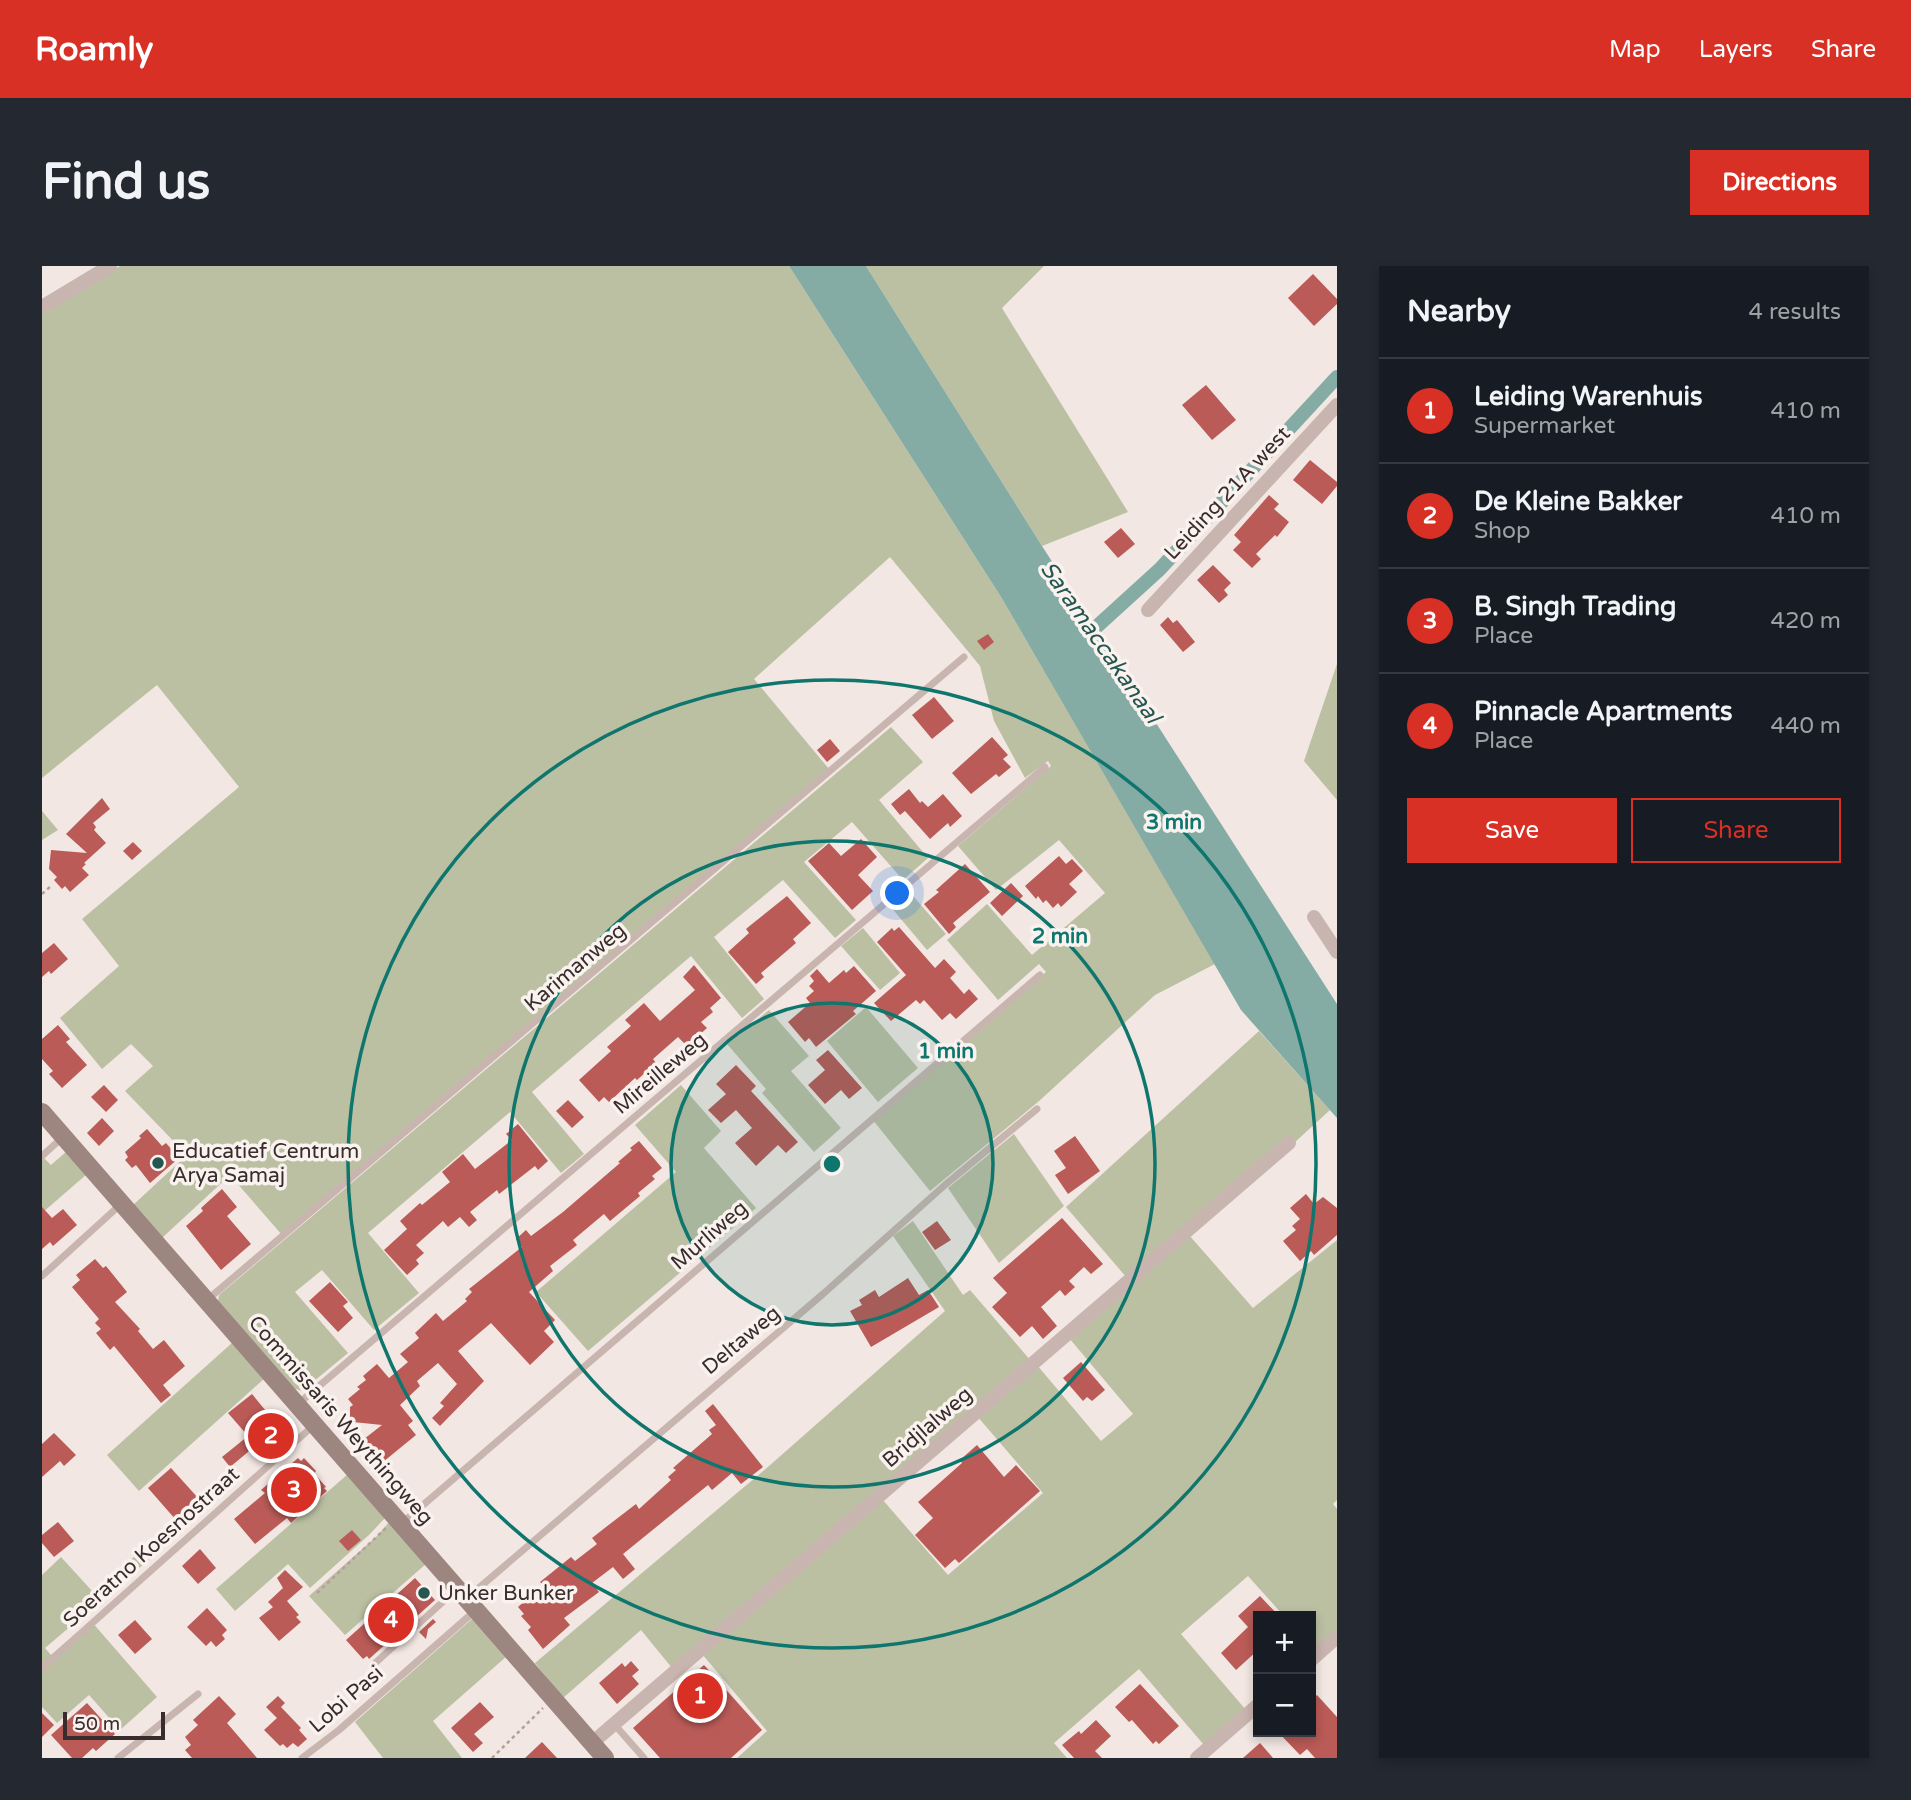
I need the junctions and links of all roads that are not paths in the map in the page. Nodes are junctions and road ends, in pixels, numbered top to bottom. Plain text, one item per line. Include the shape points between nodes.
1 (110, 266) edge
2 (42, 307) edge
3 (1337, 405) edge
4 (1148, 610) dead end
5 (964, 657) dead end
6 (1045, 767) dead end
7 (1314, 916) dead end
8 (1337, 952) edge
9 (1040, 975) dead end
10 (1037, 1109) dead end
11 (42, 1112) edge
12 (63, 1137) junction
13 (1289, 1143) dead end
14 (42, 1156) edge
15 (122, 1204) junction
16 (42, 1276) edge
17 (207, 1300) junction
18 (298, 1405) junction
19 (315, 1424) junction
20 (399, 1520) junction
21 (467, 1599) junction
22 (1337, 1637) edge
23 (1316, 1656) edge
24 (373, 1665) dead end
25 (42, 1668) edge
26 (198, 1694) dead end
27 (1253, 1709) edge
28 (614, 1724) junction
29 (592, 1743) junction
30 (118, 1758) edge
31 (302, 1758) edge
32 (605, 1758) edge
33 (644, 1758) edge
34 (1197, 1758) edge

1 - 2 street
3 - 4 street, Leiding 21A west
5 - 17 lane, Karimanweg
6 - 18 lane, Mireilleweg
7 - 8 street
9 - 20 lane, Murliweg
10 - 21 lane, Deltaweg
11 - 12 main road, Commissaris Weythingweg
12 - 14 lane
12 - 15 main road, Commissaris Weythingweg
13 - 28 street, Bridjlalweg
15 - 16 lane
15 - 17 main road, Commissaris Weythingweg
17 - 18 main road, Commissaris Weythingweg
18 - 19 main road, Commissaris Weythingweg
19 - 20 main road, Commissaris Weythingweg
19 - 25 lane, Soeratno Koesnostraat
20 - 21 main road, Commissaris Weythingweg
21 - 24 lane
21 - 29 main road, Commissaris Weythingweg
21 - 31 lane, Lobi Pasi via 339,1730
22 - 23 street
26 - 30 lane
27 - 34 street
28 - 29 street, Bridjlalweg
28 - 33 lane
29 - 32 main road, Commissaris Weythingweg

